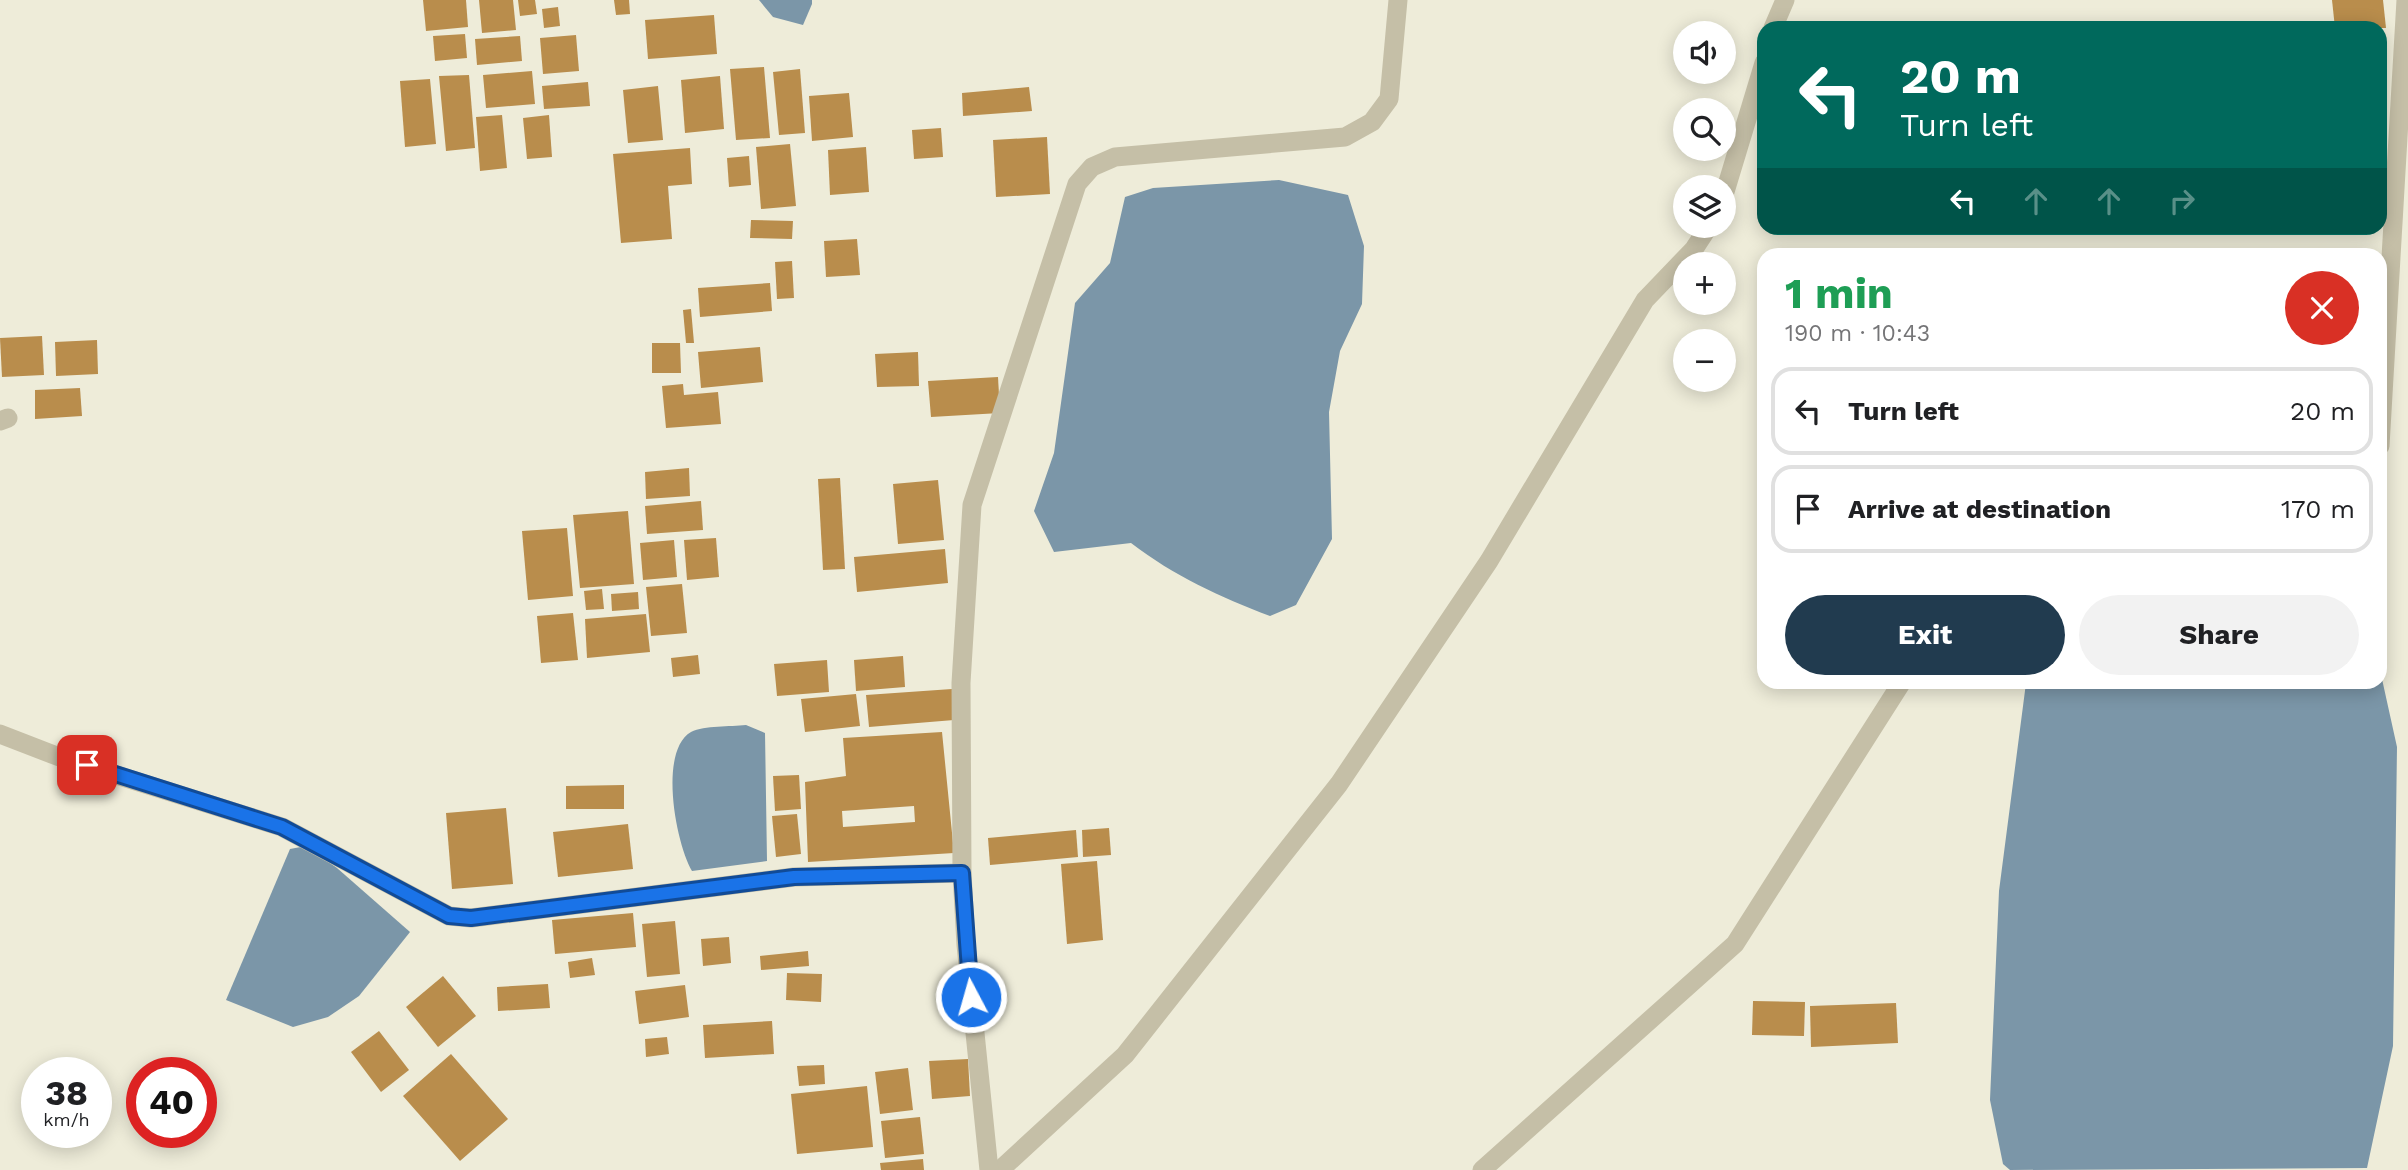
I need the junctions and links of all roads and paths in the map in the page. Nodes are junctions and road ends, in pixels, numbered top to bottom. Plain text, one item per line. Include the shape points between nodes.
1 (1398, 0) edge
2 (1785, 0) edge
3 (2406, 0) edge
4 (1776, 21) edge
5 (1757, 86) edge
6 (1730, 175) edge
7 (1701, 238) edge
8 (2387, 326) edge
9 (1898, 689) edge
10 (0, 734) edge
11 (962, 873) junction
12 (989, 1170) edge
13 (1000, 1170) edge
14 (1482, 1170) edge

1 - 11 street via 1388,99 1372,122 1345,137 1115,157 1092,167 1077,184 972,505 961,683
2 - 4 street
3 - 8 street
5 - 6 street
7 - 13 street via 1645,300 1489,561 1339,784 1125,1055
9 - 14 street via 1735,944
10 - 11 street via 282,827 449,916 471,918 794,877
11 - 12 street via 965,945

